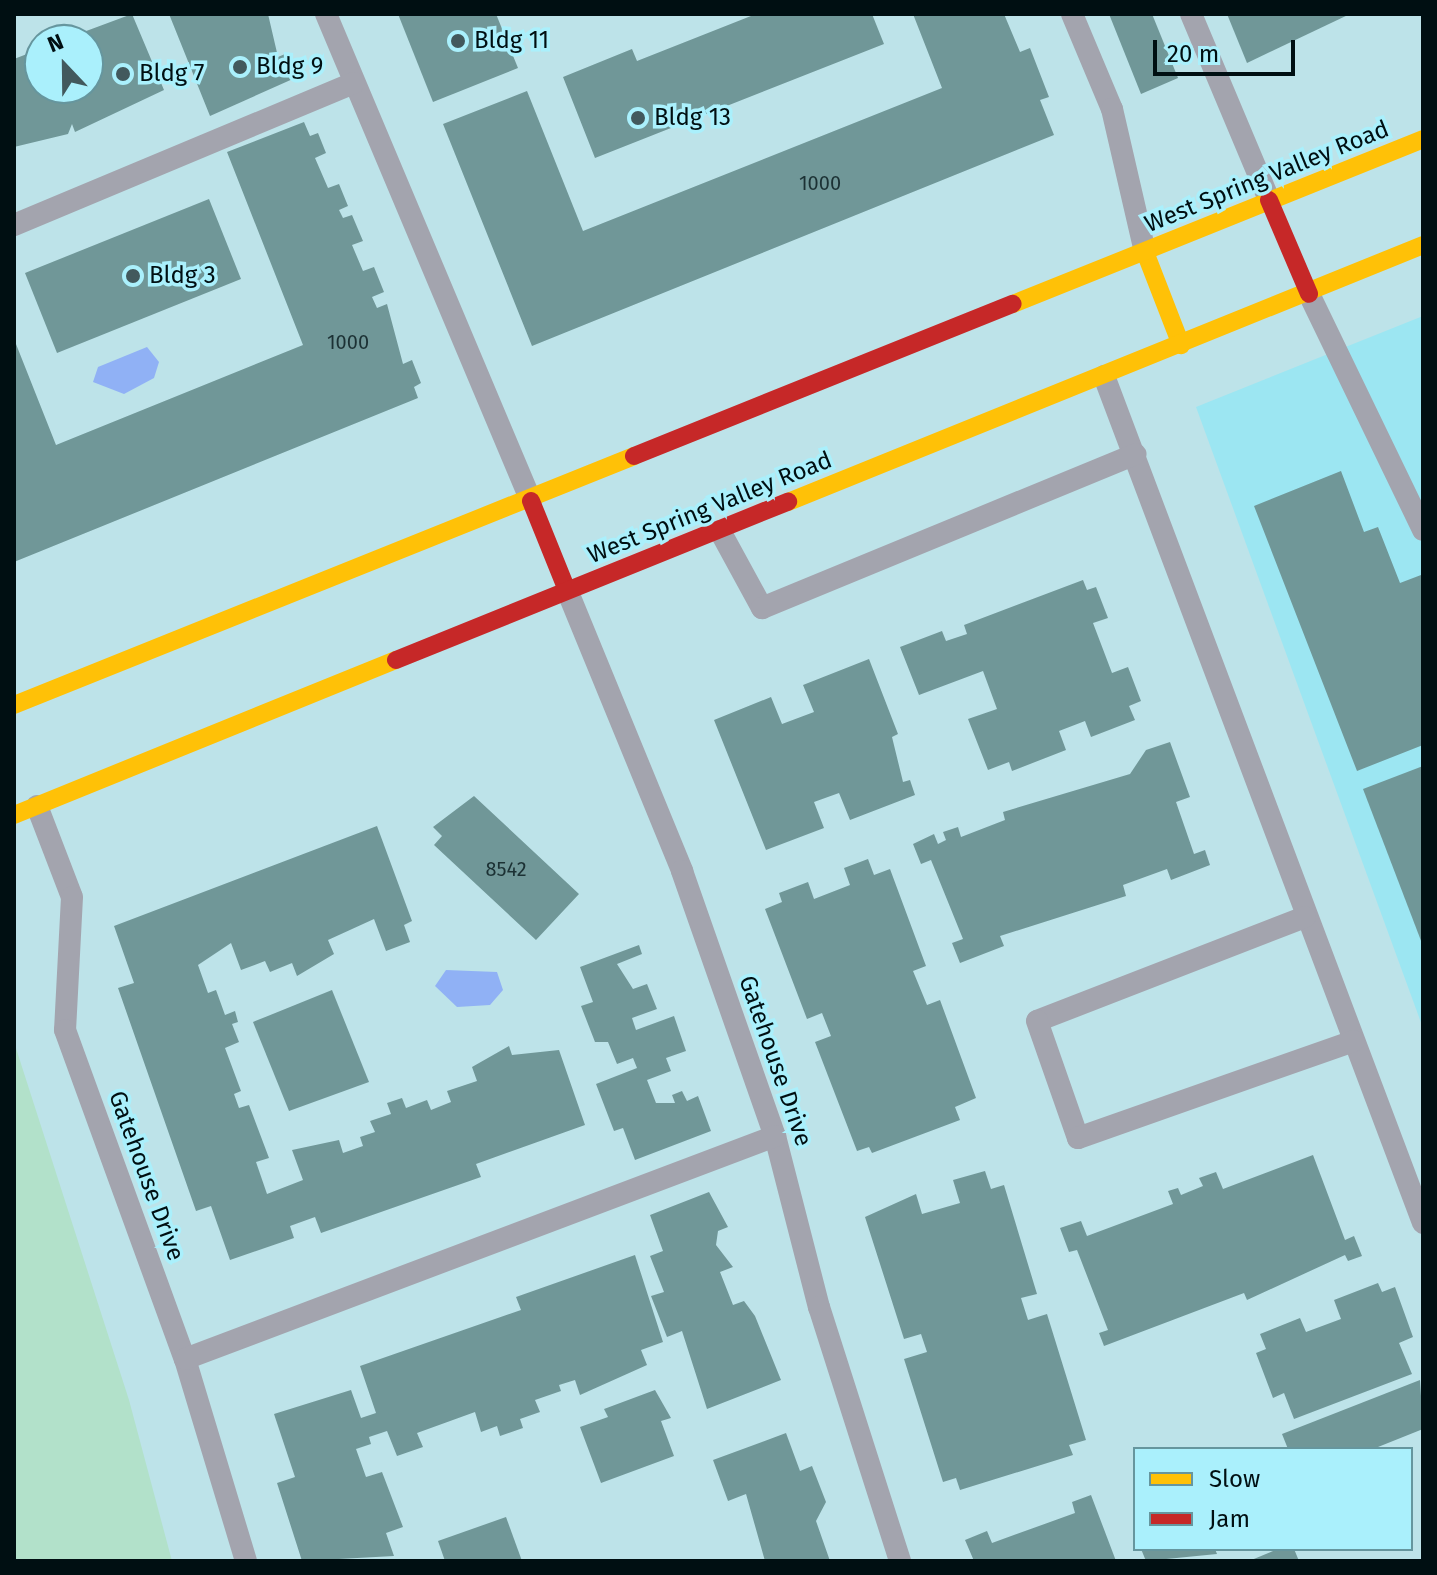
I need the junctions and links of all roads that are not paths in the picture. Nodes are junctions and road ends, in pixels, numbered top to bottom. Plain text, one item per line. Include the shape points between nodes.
1 (326, 14) edge
2 (1072, 14) edge
3 (1191, 14) edge
4 (354, 83) junction
5 (1423, 139) edge
6 (1269, 200) junction
7 (14, 225) edge
8 (1423, 245) edge
9 (1145, 252) junction
10 (1309, 294) junction
11 (1181, 345) junction
12 (1104, 376) junction
13 (1136, 454) junction
14 (531, 501) junction
15 (1423, 530) edge
16 (720, 531) junction
17 (567, 590) junction
18 (14, 705) edge
19 (37, 806) junction
20 (14, 815) edge
21 (1305, 917) junction
22 (1353, 1041) junction
23 (775, 1136) junction
24 (1423, 1223) edge
25 (185, 1359) junction
26 (246, 1561) edge
27 (900, 1561) edge

1 - 4 lane
2 - 9 lane via 1112,109
3 - 6 lane
4 - 7 lane
4 - 14 lane
5 - 6 main road, West Spring Valley Road
6 - 9 main road, West Spring Valley Road
6 - 10 main road
8 - 10 main road, West Spring Valley Road
9 - 11 main road
9 - 14 main road, West Spring Valley Road
10 - 11 main road, West Spring Valley Road
10 - 15 lane
11 - 12 main road, West Spring Valley Road
12 - 13 lane
12 - 16 main road, West Spring Valley Road
13 - 16 lane via 762,608
13 - 21 lane
14 - 17 main road
14 - 18 main road, West Spring Valley Road
16 - 17 main road, West Spring Valley Road
17 - 19 main road, West Spring Valley Road
17 - 23 lane, Gatehouse Drive via 682,871
19 - 20 main road, West Spring Valley Road
19 - 25 lane, Gatehouse Drive via 72,897 65,1030
21 - 22 lane
21 - 22 lane via 1037,1021 1078,1138
22 - 24 lane
23 - 25 lane
23 - 27 lane, Gatehouse Drive via 819,1307
25 - 26 lane, Gatehouse Drive

